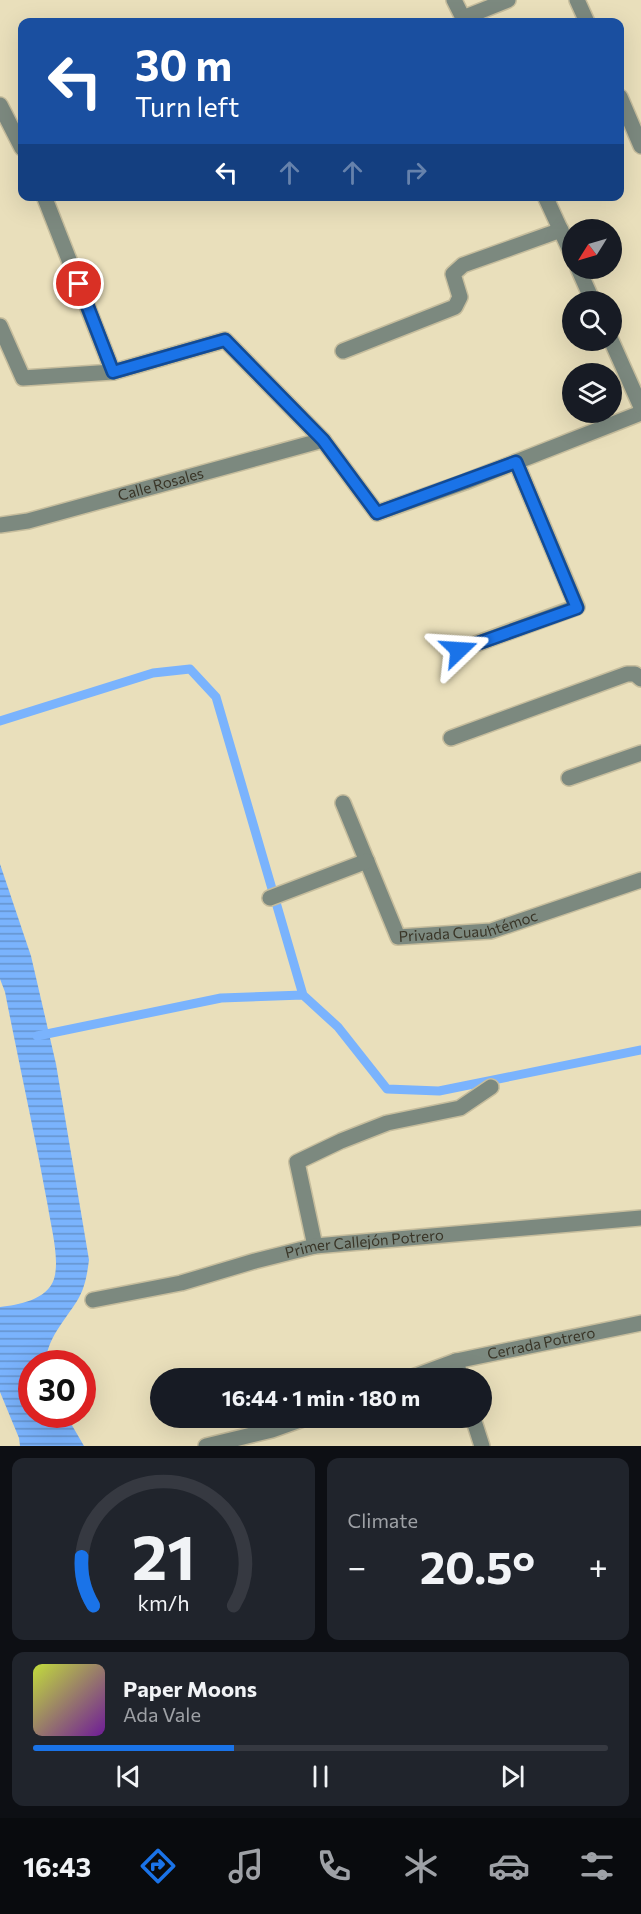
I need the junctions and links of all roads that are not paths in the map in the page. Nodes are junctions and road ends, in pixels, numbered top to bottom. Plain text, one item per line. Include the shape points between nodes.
1 (454, 0) edge
2 (508, 0) edge
3 (577, 0) edge
4 (463, 18) edge
5 (468, 18) edge
6 (585, 18) edge
7 (0, 105) edge
8 (624, 106) edge
9 (18, 140) edge
10 (641, 146) edge
11 (46, 201) edge
12 (547, 201) edge
13 (561, 230) joint
14 (0, 326) edge
15 (342, 351) dead end
16 (616, 351) edge
17 (113, 372) junction
18 (641, 406) edge
19 (641, 413) edge
20 (323, 440) junction
21 (516, 462) junction
22 (0, 525) edge
23 (459, 650) dead end
24 (641, 679) edge
25 (451, 738) dead end
26 (641, 753) edge
27 (570, 778) dead end
28 (343, 803) dead end
29 (367, 861) junction
30 (641, 880) edge
31 (270, 898) dead end
32 (491, 1087) dead end
33 (641, 1218) edge
34 (315, 1246) junction
35 (93, 1300) dead end
36 (641, 1323) edge
37 (456, 1361) junction
38 (437, 1368) edge
39 (458, 1368) edge
40 (278, 1428) edge
41 (476, 1428) edge
42 (206, 1446) edge
43 (482, 1446) edge

1 - 4 street
2 - 5 street
3 - 6 street
7 - 9 street
8 - 10 street
11 - 17 street
12 - 13 street
13 - 15 street via 463,266 453,274 460,297 455,307
14 - 17 street via 23,378
16 - 18 street
17 - 20 street via 225,340
19 - 21 street
20 - 21 street via 377,513
20 - 22 street, Calle Rosales via 28,521
21 - 23 street via 577,608
24 - 25 street via 627,674
26 - 27 street
28 - 29 street, Privada Cuauhtémoc
29 - 30 street, Privada Cuauhtémoc via 398,937 491,931
29 - 31 street
32 - 34 street via 460,1108 387,1123 297,1162
33 - 34 street, Primer Callejón Potrero
34 - 35 street, Primer Callejón Potrero via 181,1283
36 - 37 street, Cerrada Potrero
37 - 38 street, Cerrada Potrero
37 - 39 street
40 - 42 street
41 - 43 street

